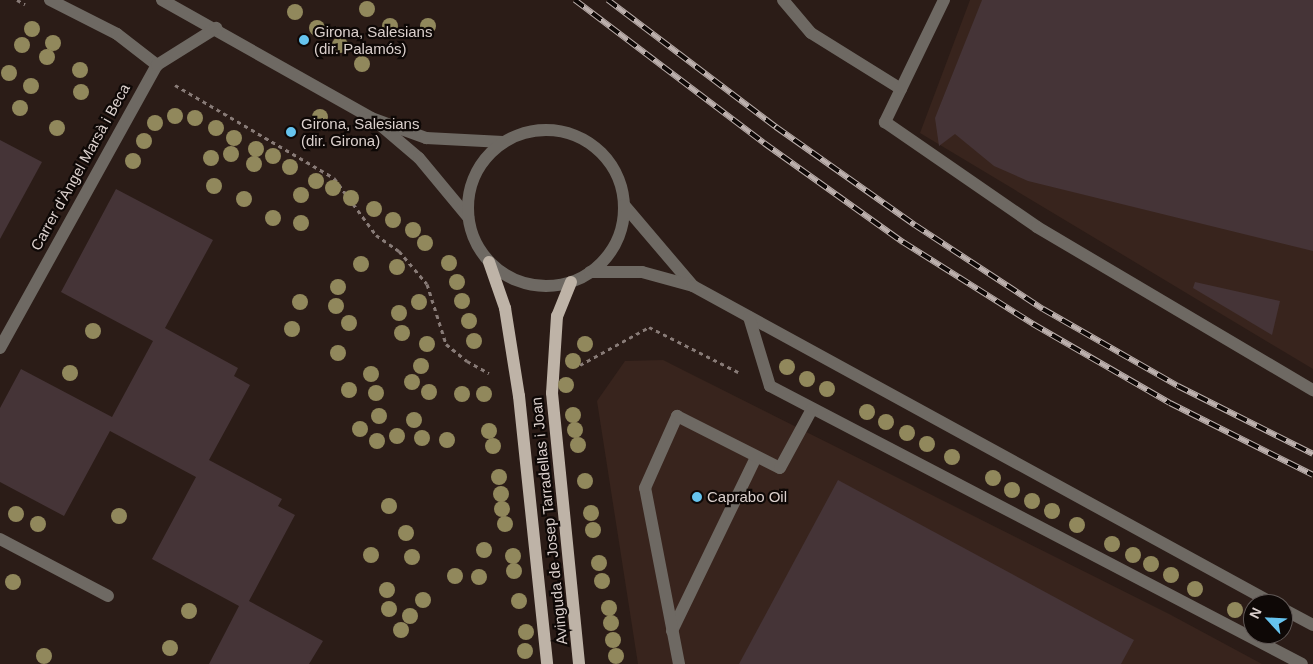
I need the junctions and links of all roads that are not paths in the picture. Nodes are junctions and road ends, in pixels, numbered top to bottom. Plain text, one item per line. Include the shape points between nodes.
1 (50, 0) edge
2 (162, 0) edge
3 (783, 0) edge
4 (944, 0) edge
5 (216, 28) junction
6 (157, 65) junction
7 (901, 89) junction
8 (371, 118) junction
9 (503, 142) junction
10 (624, 205) junction
11 (468, 217) junction
12 (489, 262) junction
13 (590, 272) junction
14 (571, 282) junction
15 (693, 286) junction
16 (749, 317) junction
17 (0, 348) edge
18 (1313, 390) edge
19 (812, 408) junction
20 (756, 456) junction
21 (0, 539) edge
22 (1256, 594) edge
23 (108, 596) dead end
24 (1293, 614) edge
25 (1313, 625) edge
26 (672, 631) junction
27 (547, 664) edge
28 (580, 664) edge
29 (678, 664) edge
30 (1302, 664) edge

1 - 6 street via 118,34
2 - 5 street
3 - 7 street via 811,33
4 - 7 street
5 - 6 street, Carrer d'Àngel Marsà i Beca
5 - 8 street
6 - 17 street, Carrer d'Àngel Marsà i Beca
7 - 18 street via 885,122 1037,227
8 - 9 street via 426,138
8 - 11 street via 419,158
9 - 10 street via 528,131 542,129 582,138 612,166
9 - 11 street via 487,156 475,174 468,195
10 - 13 street via 622,226 614,246
10 - 15 street
11 - 12 street via 474,241
12 - 14 street via 519,282 545,286
12 - 27 main road, Avinguda de Josep Tarradellas i Joan via 505,308
13 - 14 street
13 - 15 street via 642,272
14 - 28 main road, Avinguda de Josep Tarradellas i Joan via 557,316 552,393
15 - 16 street
16 - 19 street via 770,386
16 - 22 street
19 - 20 street via 780,468
19 - 30 street
20 - 26 street
20 - 26 street via 677,416 645,488
21 - 23 street
24 - 25 street
26 - 29 street

